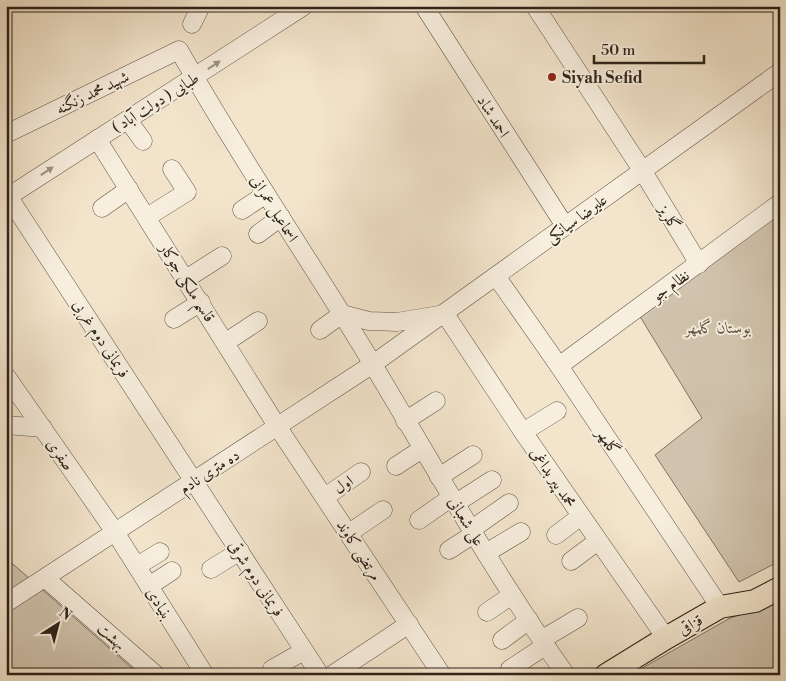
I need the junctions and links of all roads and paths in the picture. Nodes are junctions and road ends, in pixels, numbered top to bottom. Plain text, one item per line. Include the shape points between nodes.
1 (201, 6) edge
2 (304, 6) edge
3 (424, 6) edge
4 (535, 6) edge
5 (192, 24) dead end
6 (179, 50) joint
7 (780, 72) edge
8 (194, 78) junction
9 (128, 120) junction
10 (6, 134) edge
11 (97, 139) junction
12 (143, 141) dead end
13 (172, 169) dead end
14 (642, 170) junction
15 (129, 189) junction
16 (266, 194) junction
17 (7, 197) edge
18 (780, 203) edge
19 (102, 208) dead end
20 (242, 210) dead end
21 (146, 217) junction
22 (281, 217) junction
23 (564, 226) junction
24 (258, 234) dead end
25 (222, 256) dead end
26 (698, 264) junction
27 (496, 276) junction
28 (186, 279) junction
29 (201, 302) junction
30 (342, 314) junction
31 (445, 314) junction
32 (174, 318) dead end
33 (258, 321) dead end
34 (320, 330) dead end
35 (226, 342) junction
36 (373, 364) junction
37 (559, 366) junction
38 (6, 376) edge
39 (436, 401) dead end
40 (557, 411) dead end
41 (406, 421) junction
42 (6, 425) edge
43 (278, 426) junction
44 (43, 428) junction
45 (523, 432) junction
46 (422, 449) junction
47 (473, 455) dead end
48 (396, 466) dead end
49 (361, 472) dead end
50 (439, 477) junction
51 (194, 480) junction
52 (492, 480) dead end
53 (325, 497) junction
54 (454, 500) junction
55 (509, 503) dead end
56 (383, 510) dead end
57 (581, 516) junction
58 (419, 520) dead end
59 (473, 531) junction
60 (115, 532) junction
61 (521, 532) dead end
62 (349, 533) junction
63 (556, 535) dead end
64 (598, 541) junction
65 (449, 550) dead end
66 (240, 551) junction
67 (160, 552) dead end
68 (486, 553) junction
69 (571, 560) dead end
70 (138, 566) junction
71 (211, 570) dead end
72 (172, 571) dead end
73 (45, 578) junction
74 (149, 586) junction
75 (780, 588) edge
76 (512, 595) junction
77 (6, 603) edge
78 (720, 607) junction
79 (487, 612) dead end
80 (578, 618) dead end
81 (529, 620) junction
82 (409, 624) junction
83 (666, 638) junction
84 (502, 640) dead end
85 (543, 643) junction
86 (304, 650) junction
87 (272, 669) dead end
88 (510, 669) dead end
89 (156, 675) edge
90 (205, 675) edge
91 (320, 675) edge
92 (332, 675) edge
93 (442, 675) edge
94 (566, 675) edge
95 (606, 675) edge

1 - 5 street
8 -> 2 street, طبایی ( دولت آباد )
3 - 23 street, احمد شاد
4 - 14 street, گلریز
6 - 8 street, اسماعیل عمرانی
6 - 10 street, شهید محمد زنگنه
7 - 14 street, علیرضا سیانکی
8 - 9 street, طبایی ( دولت آباد )
8 - 16 street, اسماعیل عمرانی
9 - 11 street, طبایی ( دولت آباد )
9 - 12 street
11 - 15 street, قاسم ملکی جوکار
17 -> 11 street, طبایی ( دولت آباد )
13 - 21 street via 187,192
14 - 23 street, علیرضا سیانکی
14 - 26 street, گلریز
15 - 19 street
15 - 21 street, قاسم ملکی جوکار
16 - 20 street
16 - 22 street, اسماعیل عمرانی
17 - 51 street, فریمانی دوم غربی
18 - 26 street, نظام جو
21 - 28 street, قاسم ملکی جوکار
22 - 24 street
22 - 30 street, اسماعیل عمرانی
23 - 27 street, علیرضا سیانکی
25 - 28 street
26 - 37 street, نظام جو
27 - 31 street, علیرضا سیانکی
27 - 37 street, گلمهر
28 - 29 street, قاسم ملکی جوکار
29 - 32 street
29 - 35 street, قاسم ملکی جوکار
30 - 31 street via 369,321 397,322
30 - 34 street
30 - 36 street, اسماعیل عمرانی
31 - 36 street, علیرضا سیانکی
31 - 45 street, محمد پیر بداغی
33 - 35 street
35 - 43 street, قاسم ملکی جوکار
36 - 41 street, علی شعبانی
36 - 43 street, ده متری نادم
37 - 78 street, گلمهر
38 - 44 street, صفری
39 - 41 street
40 - 45 street
41 - 46 street, علی شعبانی
42 - 44 street
43 - 51 street, ده متری نادم
43 - 53 street, مرتضی کاوند
44 - 60 street, صفری
45 - 57 street, محمد پیر بداغی
46 - 48 street
46 - 50 street, علی شعبانی
47 - 50 street
49 - 53 street, اول
50 - 54 street, علی شعبانی
51 - 60 street, ده متری نادم
51 - 66 street, فریمانی دوم شرقی
52 - 54 street
53 - 62 street, مرتضی کاوند
54 - 58 street
54 - 59 street, علی شعبانی
55 - 59 street
56 - 62 street
57 - 63 street
57 - 64 street, محمد پیر بداغی
59 - 65 street
59 - 68 street, علی شعبانی
60 - 70 street, بنیادی
60 - 73 street, ده متری نادم
61 - 68 street
62 - 82 street, مرتضی کاوند
64 - 69 street
64 - 83 street, محمد پیر بداغی
66 - 71 street
66 - 86 street, فریمانی دوم شرقی
67 - 70 street
68 - 76 street, علی شعبانی
70 - 74 street, بنیادی
72 - 74 street
73 - 77 street, ده متری نادم
73 - 89 street, بهشت
74 - 90 street, بنیادی
75 - 78 main road, قزاقی via 755,602
76 - 79 street
76 - 81 street, علی شعبانی
78 - 83 main road, قزاقی
80 - 85 street
81 - 84 street
81 - 85 street, علی شعبانی
82 - 92 street
82 - 93 street, مرتضی کاوند
83 - 95 main road, قزاقی
85 - 88 street
85 - 94 street, علی شعبانی
86 - 87 street
86 - 91 street, فریمانی دوم شرقی

